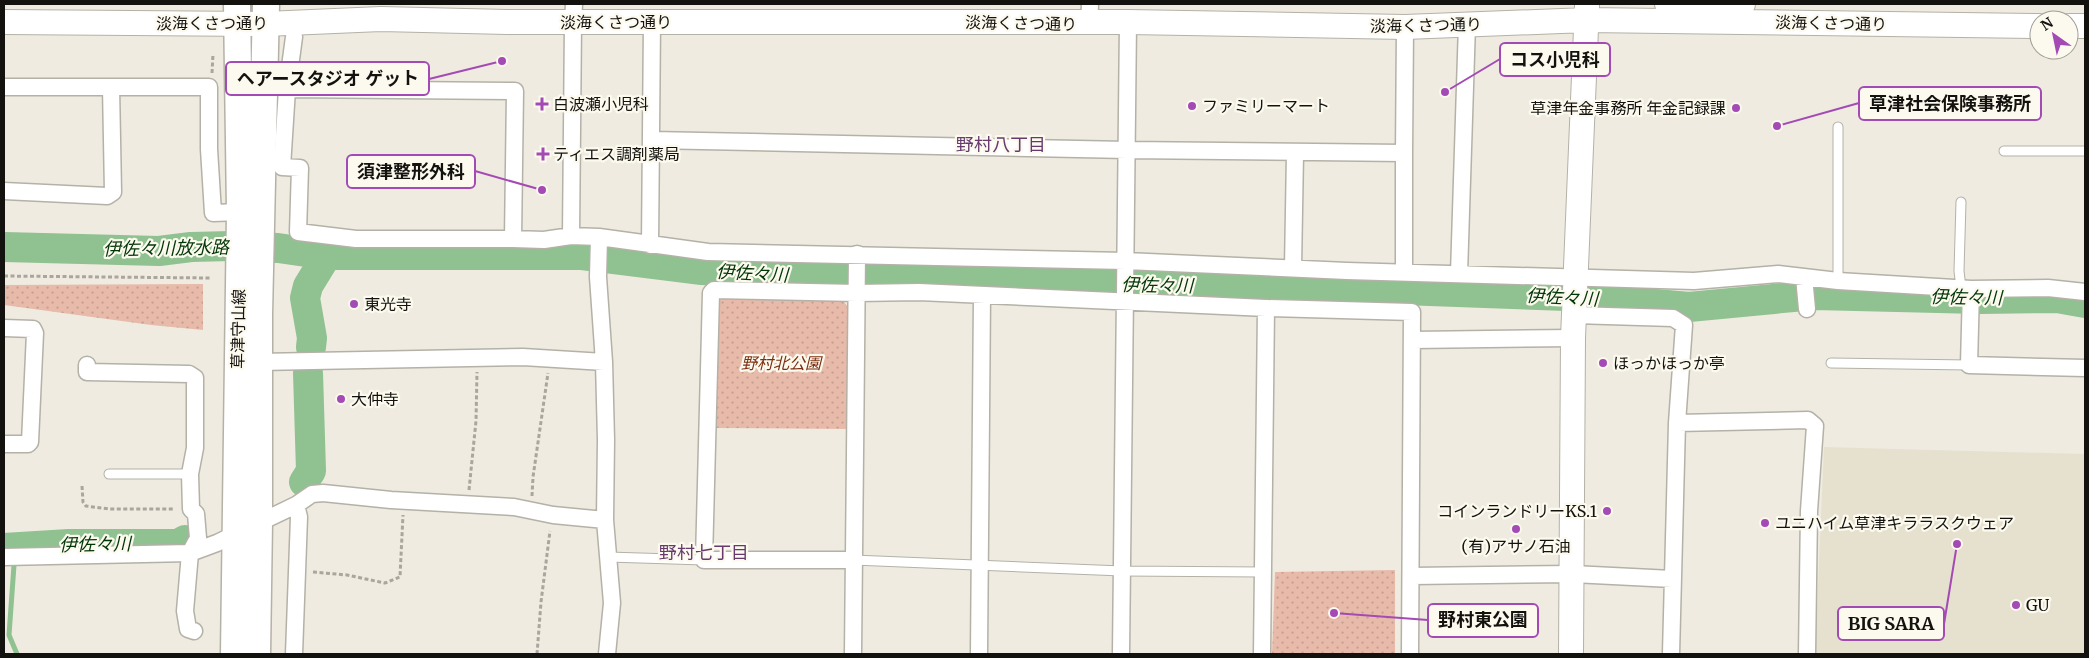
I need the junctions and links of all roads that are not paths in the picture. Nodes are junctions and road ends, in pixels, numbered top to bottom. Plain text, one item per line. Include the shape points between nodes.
1 (1680, 4) edge
2 (1743, 4) edge
3 (1587, 12) edge
4 (574, 13) edge
5 (236, 14) edge
6 (266, 14) edge
7 (1090, 14) edge
8 (4, 22) edge
9 (652, 22) junction
10 (1128, 22) junction
11 (1467, 24) junction
12 (2029, 26) edge
13 (1405, 27) junction
14 (294, 37) dead end
15 (4, 87) edge
16 (111, 87) junction
17 (287, 89) junction
18 (1838, 127) dead end
19 (652, 140) junction
20 (1127, 150) junction
21 (2004, 150) dead end
22 (2085, 152) edge
23 (1295, 153) junction
24 (1404, 153) junction
25 (4, 191) edge
26 (1961, 202) dead end
27 (247, 220) junction
28 (571, 236) junction
29 (598, 237) junction
30 (513, 239) junction
31 (650, 245) junction
32 (857, 254) junction
33 (1126, 261) junction
34 (1293, 268) junction
35 (1404, 272) junction
36 (1459, 274) junction
37 (1804, 276) junction
38 (1575, 277) junction
39 (1838, 282) junction
40 (857, 290) junction
41 (2085, 292) edge
42 (1968, 293) junction
43 (982, 295) junction
44 (1126, 301) junction
45 (1266, 308) junction
46 (1807, 309) dead end
47 (249, 315) junction
48 (1574, 327) junction
49 (4, 328) edge
50 (1413, 340) junction
51 (259, 362) junction
52 (604, 362) junction
53 (1831, 363) dead end
54 (87, 365) dead end
55 (1969, 365) junction
56 (2085, 368) edge
57 (1677, 423) junction
58 (4, 444) edge
59 (108, 474) dead end
60 (190, 474) junction
61 (296, 505) junction
62 (605, 520) junction
63 (259, 522) junction
64 (234, 534) junction
65 (190, 553) junction
66 (4, 557) edge
67 (608, 557) junction
68 (704, 560) junction
69 (853, 560) junction
70 (980, 566) junction
71 (1122, 571) junction
72 (1263, 572) junction
73 (1573, 574) junction
74 (1412, 576) junction
75 (1672, 579) junction
76 (194, 631) dead end
77 (234, 654) edge
78 (257, 654) edge
79 (294, 654) edge
80 (607, 654) edge
81 (853, 654) edge
82 (979, 654) edge
83 (1121, 654) edge
84 (1262, 654) edge
85 (1410, 654) edge
86 (1571, 654) edge
87 (1671, 654) edge
88 (1807, 654) edge

1 - 2 street
3 - 11 street, 淡海くさつ通り
3 - 12 street, 淡海くさつ通り
3 - 38 street
4 - 6 street, 淡海くさつ通り via 381,19
4 - 9 street, 淡海くさつ通り
4 - 28 street
5 - 6 street, 淡海くさつ通り
5 - 8 street, 淡海くさつ通り
5 - 27 main road, 草津守山線
6 - 27 main road, 草津守山線
7 - 9 street, 淡海くさつ通り
7 - 10 street, 淡海くさつ通り
9 - 19 street
10 - 13 street, 淡海くさつ通り
10 - 20 street
11 - 13 street, 淡海くさつ通り
11 - 36 street
13 - 24 street
14 - 17 street
15 - 16 street
16 - 25 street via 113,192 107,196
16 - 27 street via 209,87 213,213
17 - 30 street via 515,92
17 - 30 street via 282,167 300,168 298,232 356,239
18 - 39 lane
19 - 20 street
19 - 31 street
20 - 23 street
20 - 33 street
21 - 22 lane
23 - 24 street
23 - 34 street
24 - 35 street
26 - 42 lane via 1959,271
27 - 47 main road, 草津守山線
28 - 29 street
28 - 30 street via 544,240
29 - 31 street
29 - 52 street
31 - 32 street via 708,252
32 - 33 street
32 - 40 street
33 - 34 street
33 - 44 street
34 - 35 street
35 - 36 street
36 - 38 street
37 - 38 street via 1778,274 1694,281
37 - 39 street
37 - 46 street
38 - 48 street
39 - 42 street
40 - 43 street
40 - 68 street via 714,290 711,293
40 - 69 street
41 - 42 street via 2048,288
42 - 55 street
43 - 44 street
43 - 70 street
44 - 45 street
44 - 71 street
45 - 50 street via 1412,312
45 - 72 street
47 - 51 main road, 草津守山線
47 - 64 main road, 草津守山線
48 - 50 street
48 - 57 street via 1673,318 1684,325
48 - 73 street
49 - 58 street via 33,329 35,333 30,442
50 - 74 street
51 - 52 street via 477,358
51 - 63 main road, 草津守山線
52 - 62 street
53 - 55 lane
54 - 60 street via 87,372 189,374 195,378 195,448
55 - 56 street
57 - 75 street
57 - 88 street via 1808,420 1815,426 1809,511
59 - 60 lane
60 - 65 street via 191,509 196,514 198,538
61 - 62 street via 312,494 323,493 514,507
61 - 63 street
61 - 79 street via 299,517
62 - 67 street
63 - 64 street
63 - 78 main road, 草津守山線
64 - 65 street
64 - 77 main road, 草津守山線
65 - 66 street
65 - 76 street via 185,611 188,629
67 - 68 lane
67 - 80 street via 612,603
68 - 69 street
69 - 70 lane
69 - 81 street
70 - 71 lane
70 - 82 street
71 - 72 lane
71 - 83 street
72 - 84 street
73 - 74 street
73 - 75 street
73 - 86 street
74 - 85 street
75 - 87 street

